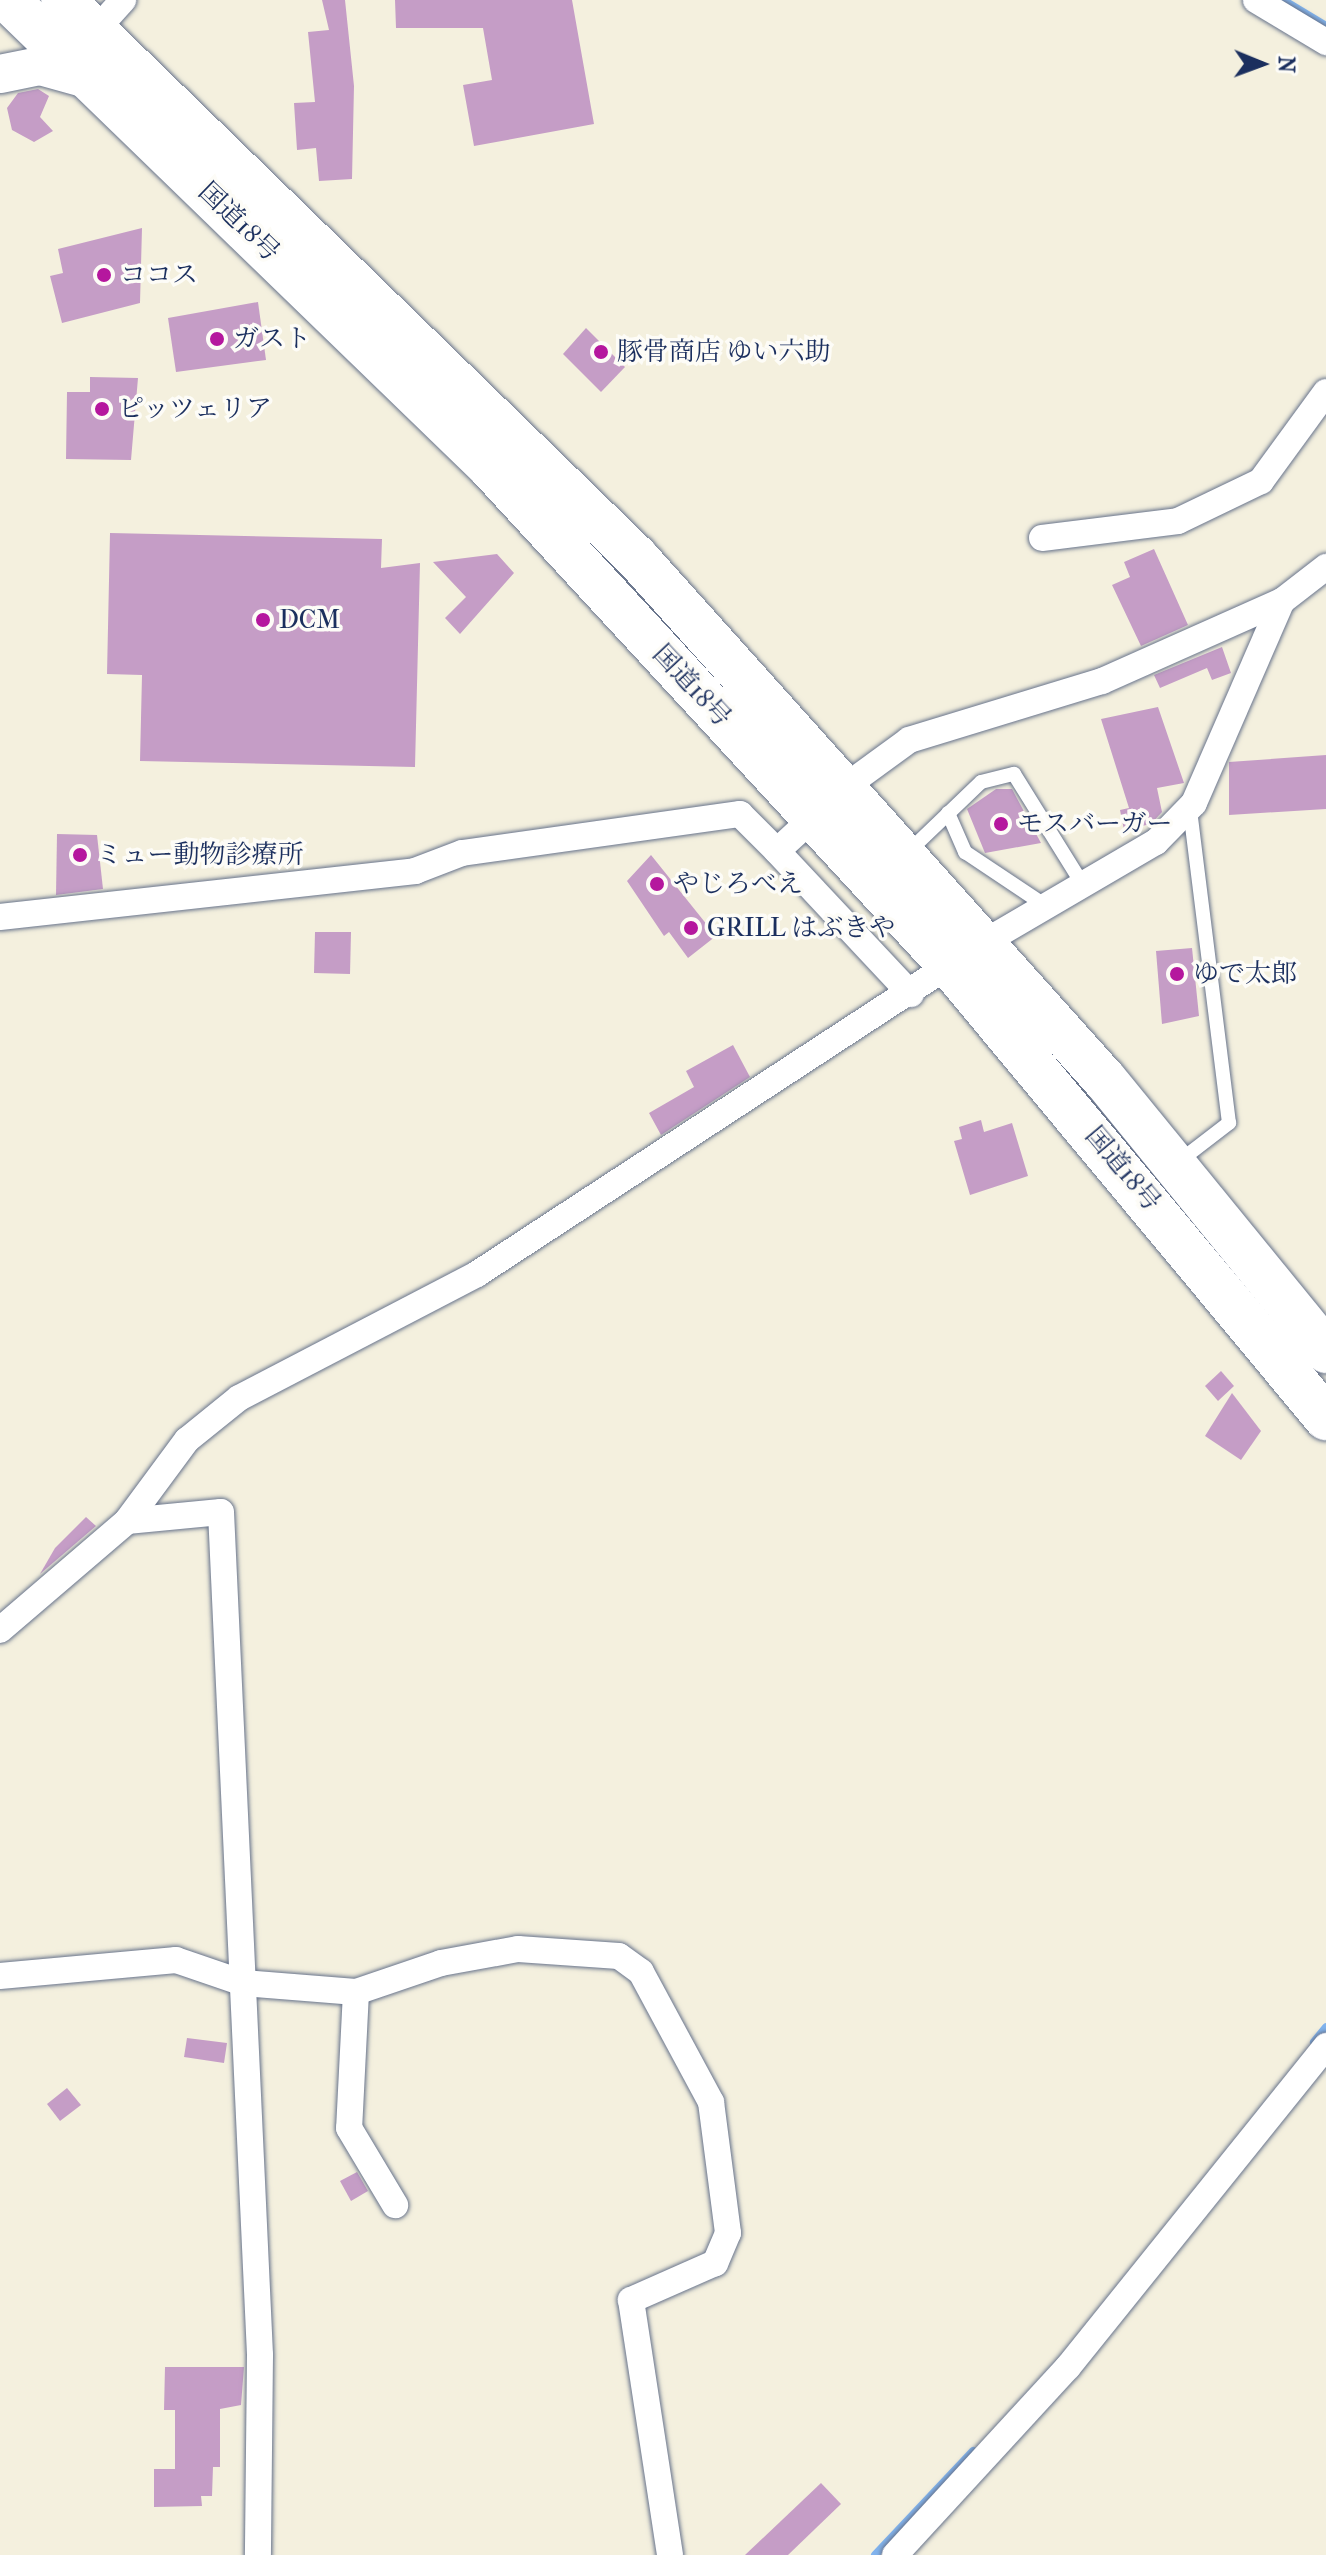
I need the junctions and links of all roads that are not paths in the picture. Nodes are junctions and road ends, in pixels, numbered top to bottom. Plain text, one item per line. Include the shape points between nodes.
1 (8, 0) edge
2 (63, 0) edge
3 (1256, 0) edge
4 (110, 15) edge
5 (1326, 42) edge
6 (0, 74) edge
7 (96, 82) junction
8 (1326, 392) edge
9 (1042, 538) dead end
10 (1326, 567) edge
11 (1282, 601) junction
12 (846, 786) junction
13 (1190, 808) junction
14 (948, 813) junction
15 (814, 817) junction
16 (777, 851) junction
17 (905, 854) junction
18 (1083, 885) junction
19 (1046, 906) junction
20 (0, 917) edge
21 (967, 955) junction
22 (911, 994) junction
23 (1175, 1164) junction
24 (1326, 1351) edge
25 (1326, 1418) edge
26 (127, 1521) junction
27 (0, 1630) edge
28 (0, 1976) edge
29 (243, 1983) junction
30 (356, 1992) junction
31 (1326, 2046) edge
32 (395, 2205) dead end
33 (258, 2555) edge
34 (670, 2555) edge
35 (895, 2555) edge

1 - 7 highway, 国道18号
2 - 4 highway, 国道18号
3 - 5 street
4 - 12 highway, 国道18号 via 636,557
6 - 7 street via 40,66
7 - 15 highway, 国道18号 via 490,467
8 - 9 street via 1261,481 1178,521
10 - 11 street
11 - 12 street via 1102,681 909,740
11 - 13 street
12 - 17 highway, 国道18号
13 - 18 street via 1156,842
13 - 23 lane via 1229,1123
14 - 17 lane
14 - 18 lane via 981,782 1014,774
14 - 19 lane via 965,852
15 - 16 street
15 - 21 highway, 国道18号
16 - 20 street via 740,814 462,853 415,871
16 - 22 street
17 - 21 highway, 国道18号
18 - 19 street
19 - 21 street
21 - 22 street
21 - 23 highway, 国道18号
21 - 25 highway, 国道18号
22 - 26 street via 477,1274 239,1398 187,1440
23 - 24 highway, 国道18号
26 - 27 street
26 - 29 street via 221,1512
28 - 29 street via 176,1960
29 - 30 street
29 - 33 street via 260,2369
30 - 32 street via 349,2128
30 - 34 street via 441,1963 518,1949 619,1956 641,1972 711,2102 728,2233 704,2271 631,2300
31 - 35 street via 1088,2343

